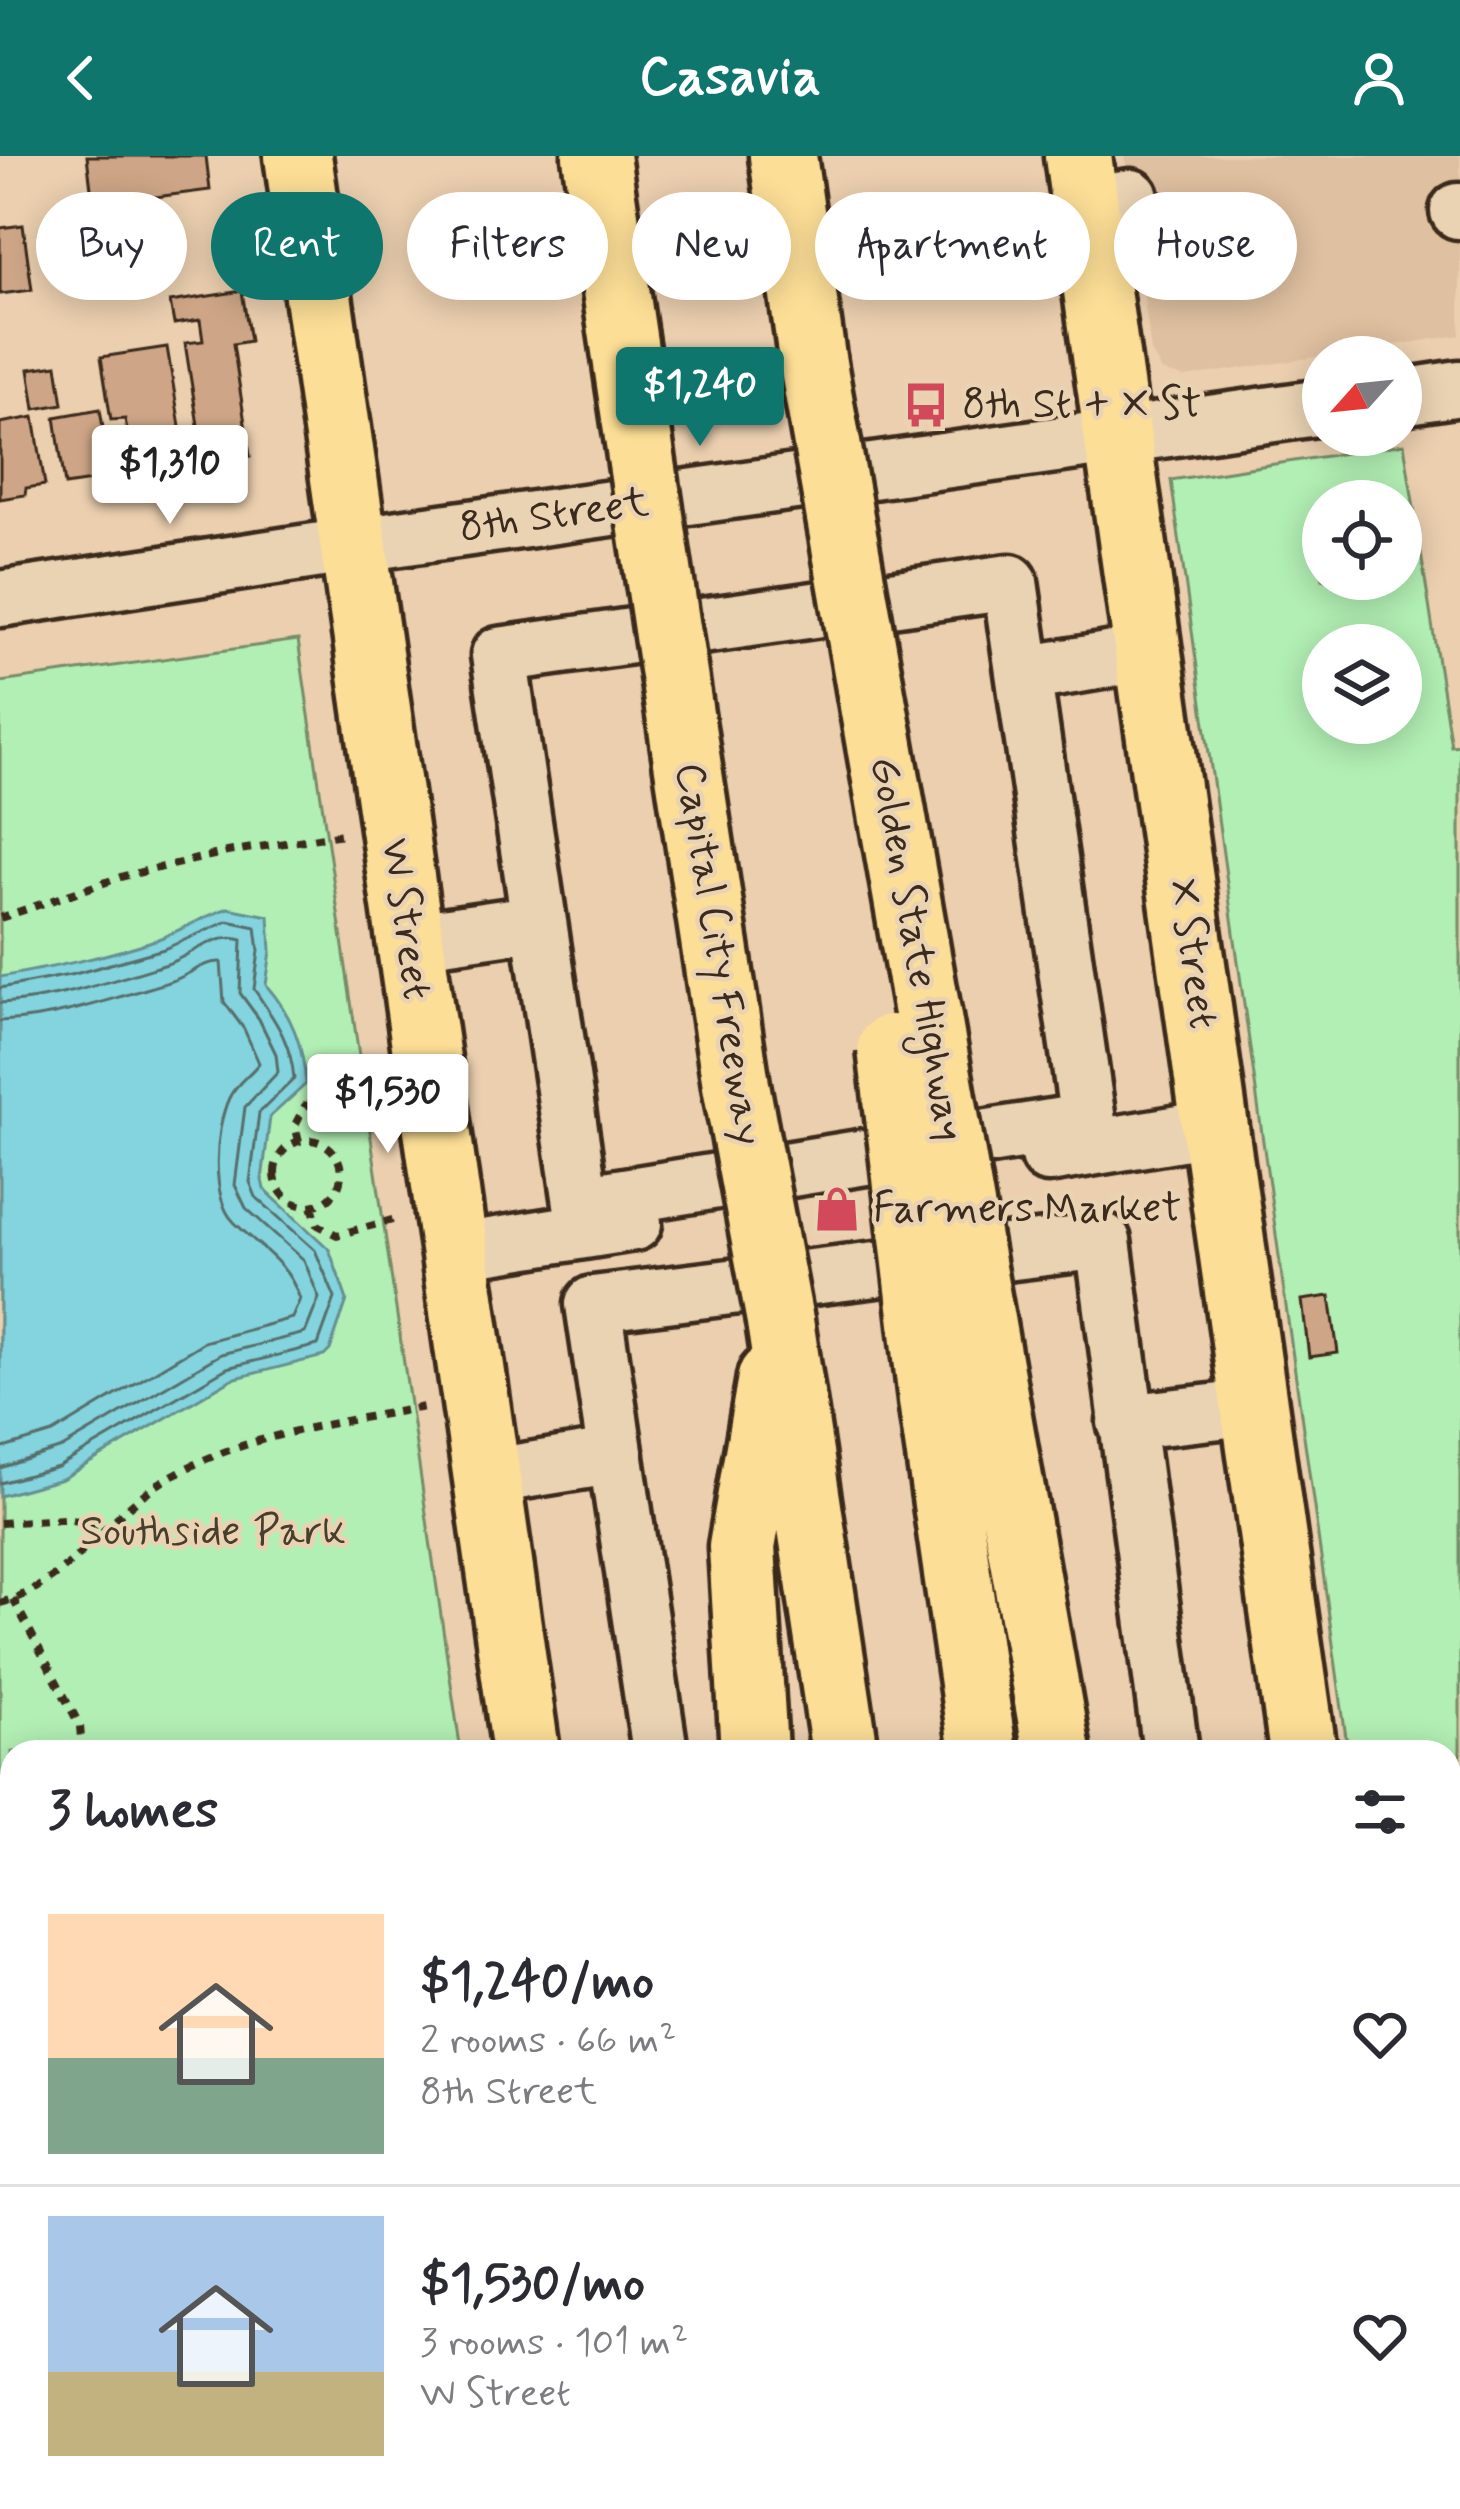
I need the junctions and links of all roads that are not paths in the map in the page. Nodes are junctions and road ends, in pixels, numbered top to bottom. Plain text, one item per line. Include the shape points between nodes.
1 (298, 156) edge
2 (596, 156) edge
3 (783, 156) edge
4 (1098, 186) edge
5 (812, 358) junction
6 (1460, 388) edge
7 (1422, 394) edge
8 (1302, 410) edge
9 (1119, 434) junction
10 (353, 545) junction
11 (0, 599) edge
12 (1150, 653) junction
13 (1024, 674) junction
14 (539, 922) junction
15 (408, 941) junction
16 (1216, 1127) junction
17 (453, 1252) junction
18 (780, 1321) junction
19 (1256, 1407) junction
20 (1125, 1422) junction
21 (616, 1456) junction
22 (486, 1477) junction
23 (524, 1740) edge
24 (658, 1740) edge
25 (753, 1740) edge
26 (843, 1740) edge
27 (981, 1740) edge
28 (1055, 1740) edge
29 (1169, 1740) edge
30 (1301, 1740) edge

1 - 10 main road, W Street
2 - 18 main road, Capital City Freeway, bridge via 736,1085
3 - 5 main road
4 - 9 main road, X Street
5 - 27 main road, bridge via 932,1400
5 - 28 main road, Golden State Highway, bridge
6 - 7 street
8 - 9 street, 8th Street
9 - 10 street, 8th Street
9 - 12 main road, X Street
10 - 11 street, 8th Street
10 - 15 main road, W Street
12 - 13 street
12 - 16 main road, X Street
13 - 14 street via 1010,582 499,655
13 - 14 street via 1088,1121 581,1202
14 - 15 street
15 - 17 main road, W Street
16 - 17 street
16 - 19 main road, X Street
17 - 22 main road, W Street
18 - 25 main road via 742,1547
18 - 26 main road, Capital City Freeway
19 - 20 street
19 - 30 main road, X Street
20 - 21 street via 1103,1241 593,1304
20 - 29 street
21 - 22 street
21 - 24 street
22 - 23 main road, W Street

